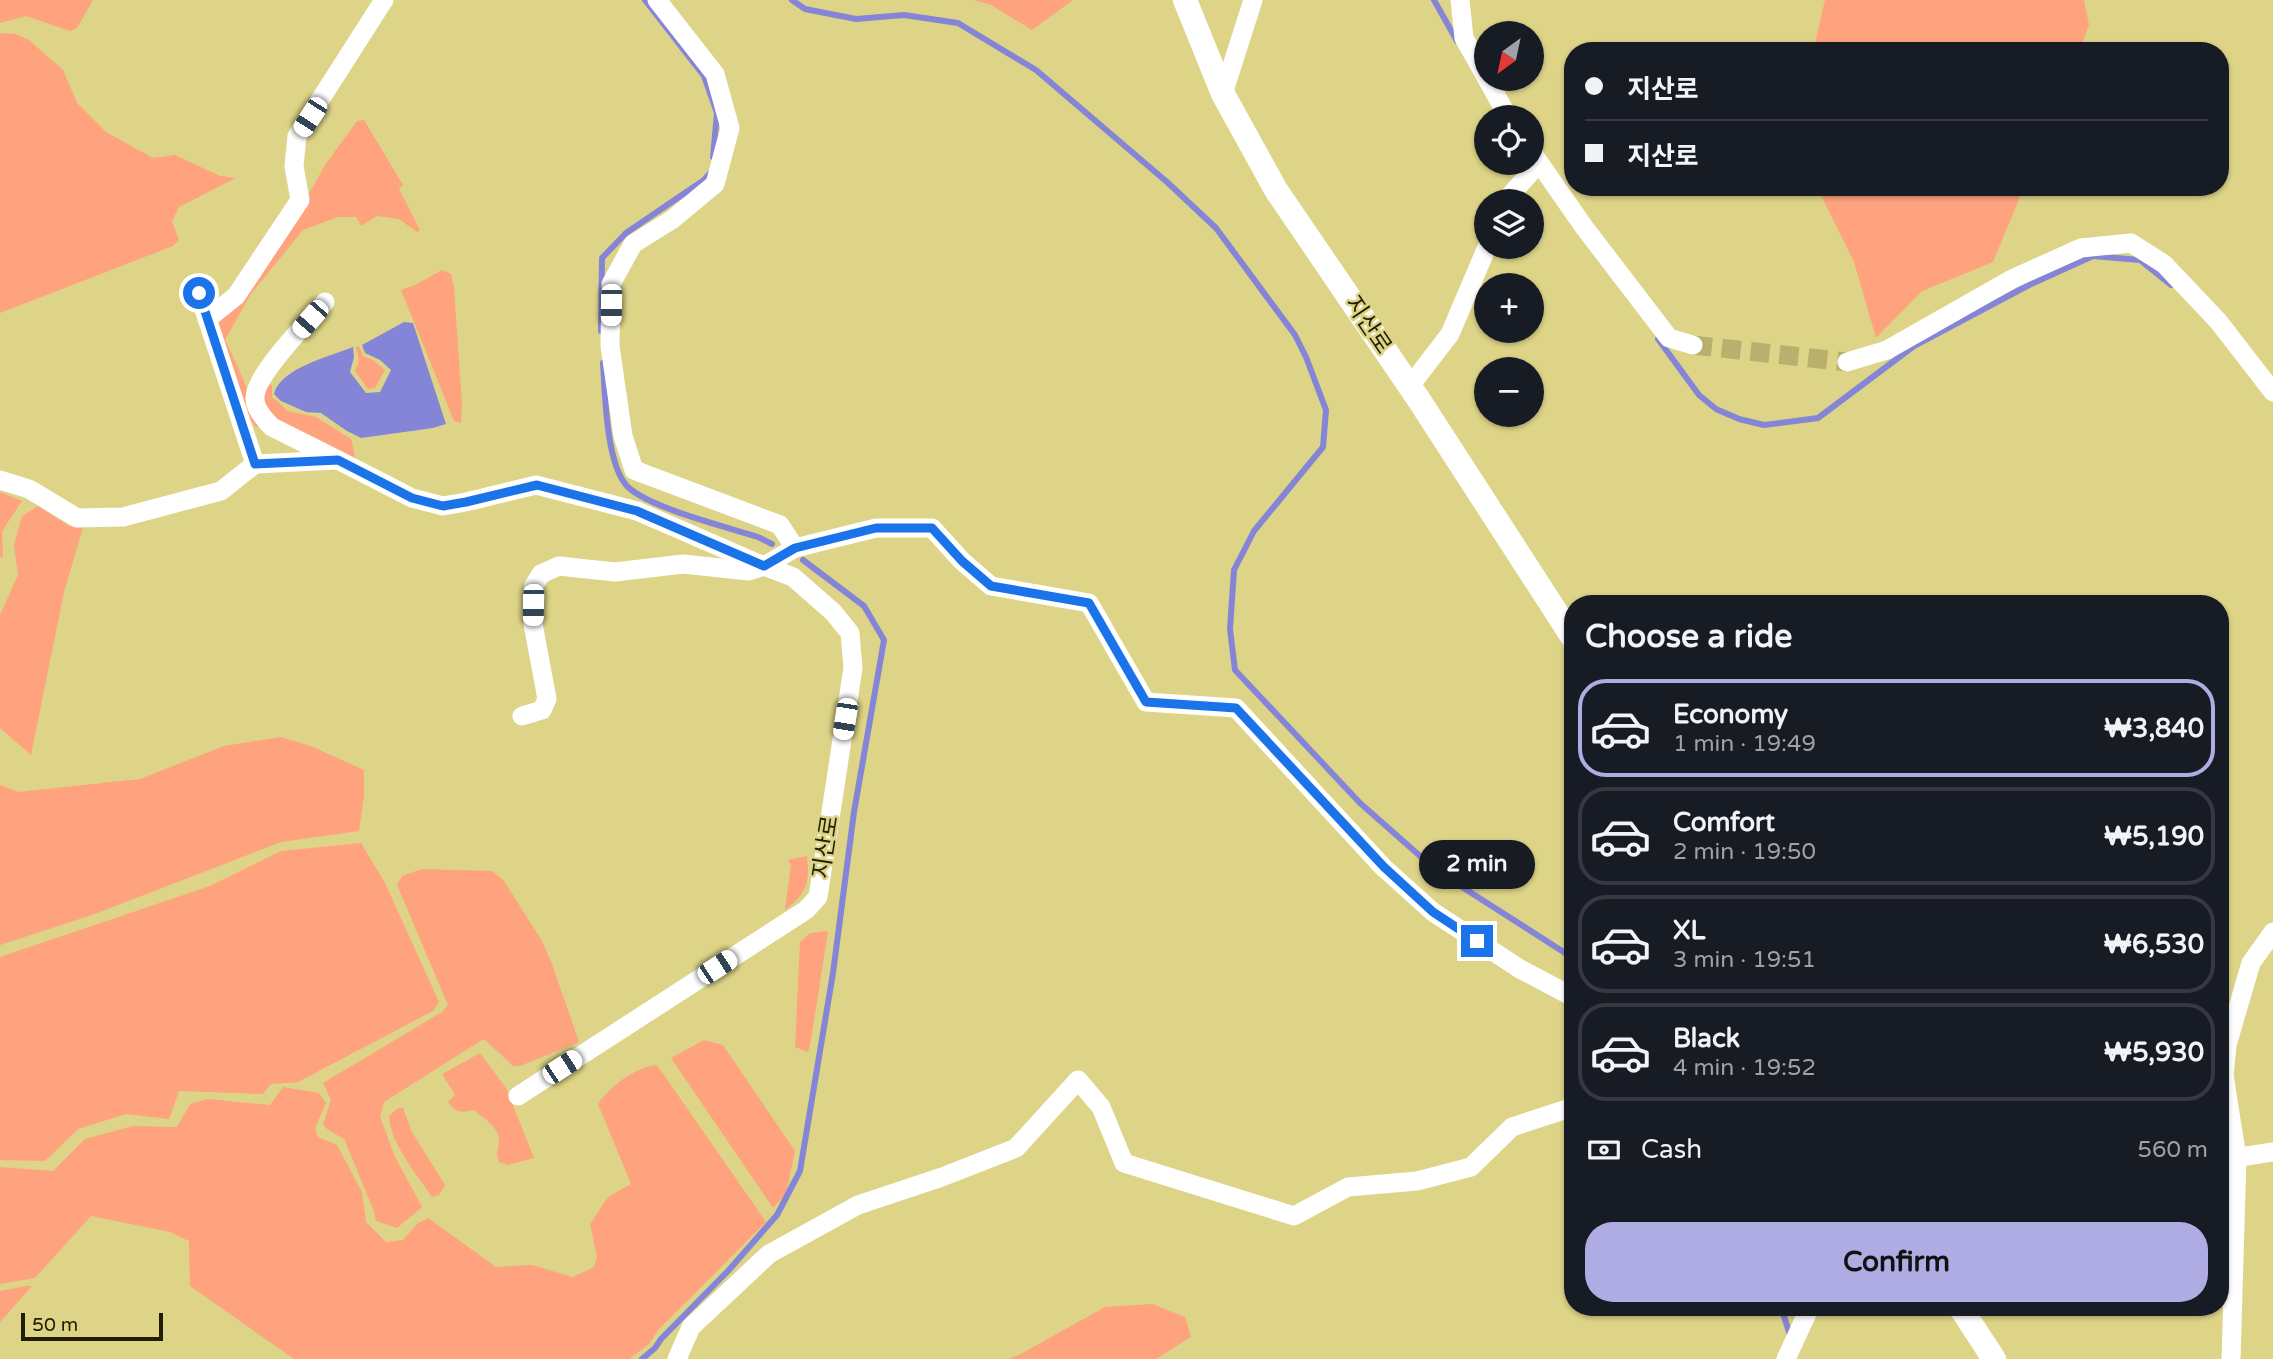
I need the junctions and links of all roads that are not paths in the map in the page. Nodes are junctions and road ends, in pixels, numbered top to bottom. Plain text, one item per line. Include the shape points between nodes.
1 (384, 0) edge
2 (657, 0) edge
3 (1185, 0) edge
4 (1253, 0) edge
5 (1460, 0) edge
6 (1474, 56) edge
7 (1223, 94) junction
8 (1544, 170) edge
9 (1482, 259) edge
10 (199, 293) dead end
11 (325, 302) dead end
12 (207, 319) junction
13 (1693, 345) tunnel mouth
14 (1847, 362) tunnel mouth
15 (1410, 386) junction
16 (2273, 392) edge
17 (338, 460) junction
18 (255, 464) junction
19 (0, 480) edge
20 (795, 548) junction
21 (764, 566) junction
22 (1564, 624) edge
23 (522, 716) dead end
24 (2273, 932) edge
25 (1564, 993) edge
26 (2229, 1038) edge
27 (518, 1096) dead end
28 (1564, 1110) edge
29 (2273, 1152) edge
30 (2229, 1159) edge
31 (1806, 1316) edge
32 (1966, 1316) edge
33 (677, 1359) edge
34 (1786, 1359) edge
35 (1994, 1359) edge
36 (2231, 1359) edge

1 - 12 street via 297,136 294,166 300,200 236,296
2 - 20 street via 715,74 730,128 715,184 633,244 611,284 610,346 623,436 634,470 780,525
3 - 7 main road, 지산로
4 - 7 street
5 - 6 street via 1464,38
7 - 15 main road, 지산로 via 1276,190
8 - 13 street via 1669,338
9 - 15 street via 1450,334
10 - 12 street
11 - 17 street via 266,370 254,401 272,427
12 - 18 street
14 - 16 street via 1887,350 2012,279 2081,248 2131,243 2164,264 2218,321
15 - 22 main road, 지산로
17 - 18 street, 지산로
17 - 21 street, 지산로 via 412,498 443,506 537,485 637,511
18 - 19 street via 221,491 123,517 77,518 29,489
20 - 21 street, 지산로
20 - 25 street, 지산로 via 876,528 932,528 991,586 1089,603 1146,702 1236,708 1384,867 1433,912
21 - 23 street, 지산로 via 749,571 683,564 615,572 559,566 541,574 533,587 533,624 547,699 542,710
21 - 27 street, 지산로 via 793,577 810,590 850,633 853,668 818,897 806,910
24 - 26 street via 2250,963
28 - 33 street via 1512,1127 1471,1167 1417,1181 1348,1188 1294,1216 1124,1163 1101,1107 1078,1080 1016,1149 858,1205 769,1254 691,1327
29 - 30 street
30 - 36 street
31 - 34 street
32 - 35 main road

